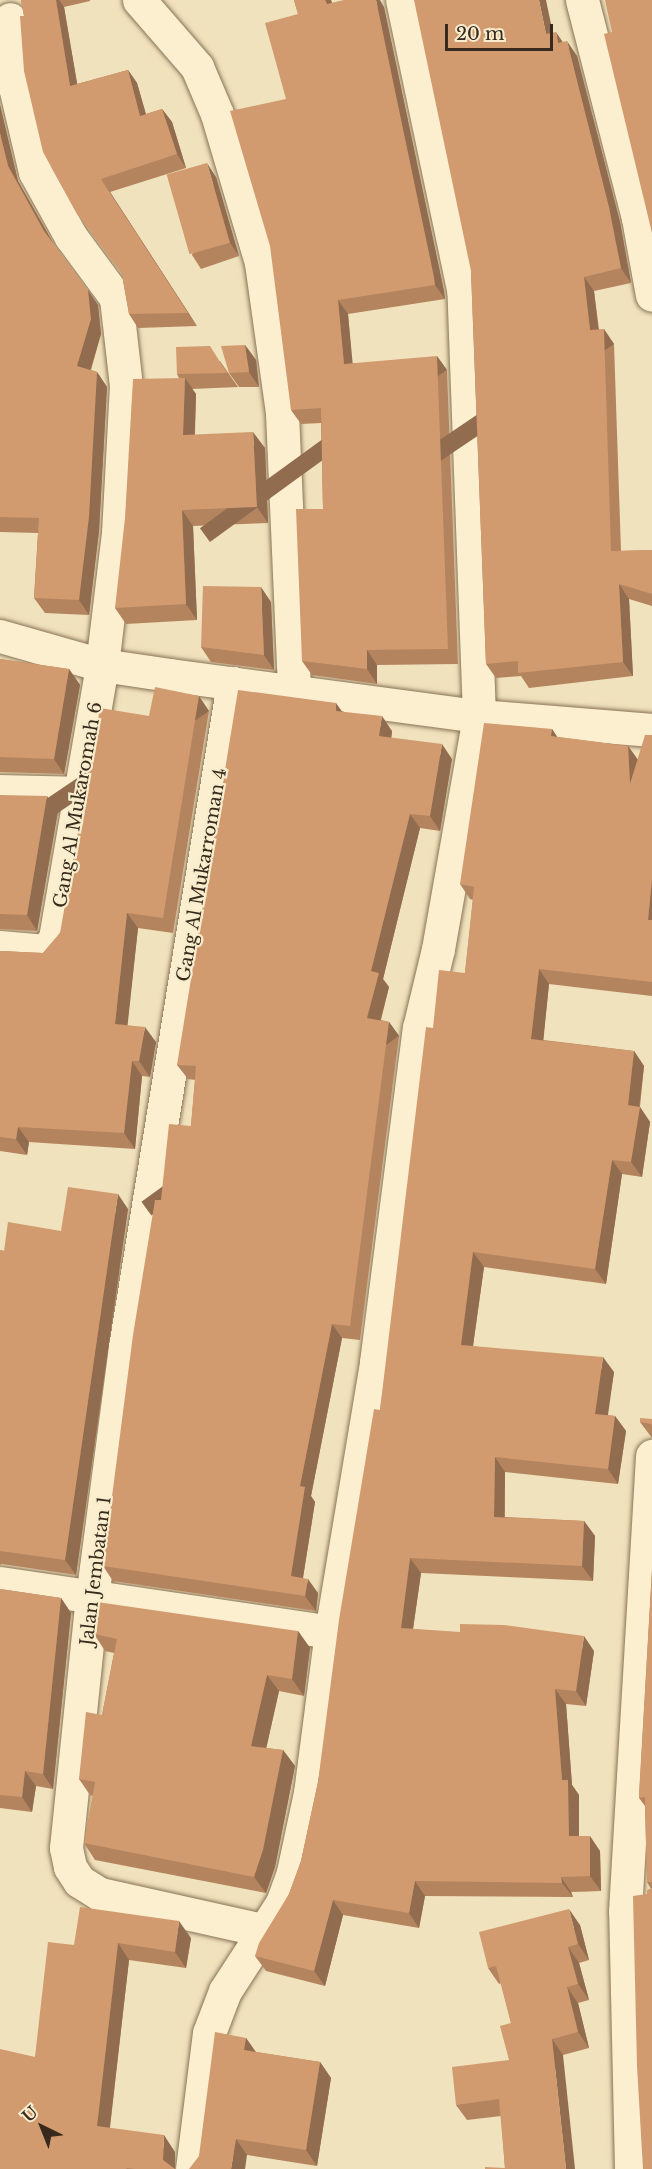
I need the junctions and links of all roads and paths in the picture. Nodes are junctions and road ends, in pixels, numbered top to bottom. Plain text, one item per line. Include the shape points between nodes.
1 (139, 0) edge
2 (402, 0) edge
3 (582, 0) edge
4 (10, 19) dead end
5 (652, 295) edge
6 (0, 636) edge
7 (102, 665) junction
8 (233, 682) junction
9 (294, 689) junction
10 (479, 716) junction
11 (652, 730) edge
12 (0, 791) edge
13 (80, 793) junction
14 (0, 947) edge
15 (169, 1066) joint
16 (652, 1456) edge
17 (0, 1583) edge
18 (92, 1596) junction
19 (331, 1632) junction
20 (267, 1931) junction
21 (192, 2169) edge
22 (631, 2169) edge

1 - 9 street via 197,67 217,114 261,263 282,413
2 - 10 street via 463,289
3 - 5 street via 638,218
4 - 7 street, Gang Al Mukaromah 6 via 15,87 35,172 71,237 116,298 119,312 126,386 118,533
6 - 7 street
7 - 8 street
7 - 13 street, Gang Al Mukaromah 6
8 - 9 street
8 - 15 street, Gang Al Mukarroman 4 via 210,840
9 - 10 street
10 - 11 street
10 - 19 street via 438,950 419,1028 376,1362
12 - 13 street
13 - 14 street, Gang Al Mukaromah 6 via 52,945 46,951
15 - 18 street, Jalan Jembatan 1
16 - 22 street via 625,1911
17 - 18 street
18 - 19 street
18 - 20 street, Jalan Jembatan 1 via 68,1822 66,1848 70,1867 79,1881 100,1894
19 - 20 street via 301,1838 293,1872
20 - 21 street via 225,1991 209,2033

